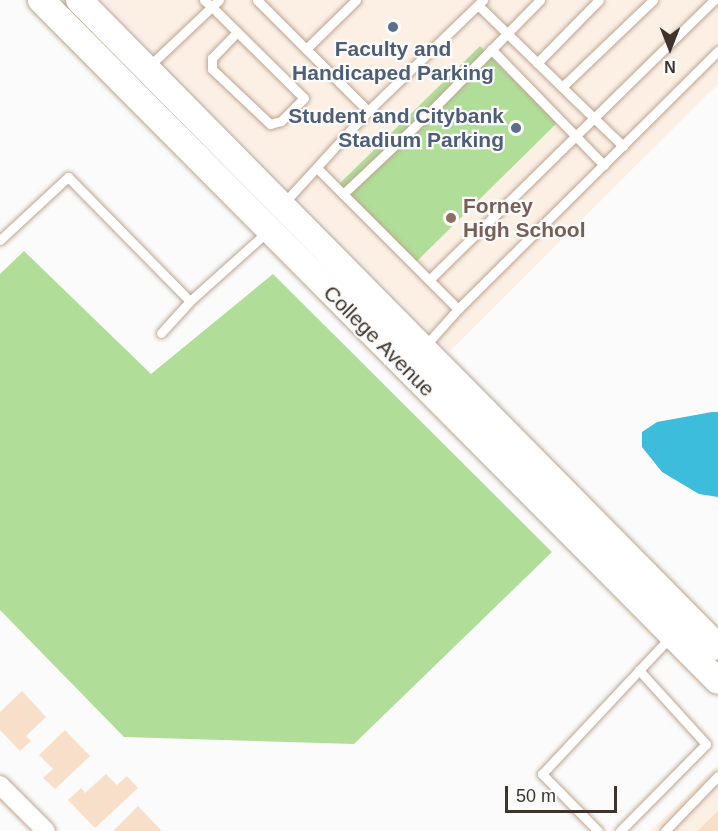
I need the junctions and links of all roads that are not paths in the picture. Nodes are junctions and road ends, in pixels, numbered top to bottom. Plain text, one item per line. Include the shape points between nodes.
1 (41, 0) edge
2 (79, 0) edge
3 (204, 0) edge
4 (219, 0) edge
5 (257, 0) edge
6 (356, 0) edge
7 (540, 0) edge
8 (599, 0) edge
9 (653, 0) edge
10 (714, 0) edge
11 (480, 3) edge
12 (718, 4) edge
13 (212, 7) junction
14 (237, 32) junction
15 (506, 34) junction
16 (306, 49) junction
17 (491, 49) junction
18 (718, 51) edge
19 (537, 63) junction
20 (146, 68) junction
21 (562, 87) junction
22 (368, 111) junction
23 (593, 117) junction
24 (576, 134) junction
25 (623, 146) junction
26 (604, 165) junction
27 (317, 168) junction
28 (343, 194) junction
29 (281, 205) junction
30 (269, 231) junction
31 (0, 240) edge
32 (429, 280) junction
33 (190, 301) junction
34 (458, 309) junction
35 (161, 333) dead end
36 (423, 347) junction
37 (402, 364) junction
38 (672, 635) junction
39 (716, 642) edge
40 (639, 670) junction
41 (718, 681) edge
42 (718, 743) edge
43 (706, 744) junction
44 (718, 776) edge
45 (0, 785) edge
46 (46, 831) edge
47 (598, 831) edge
48 (620, 831) edge
49 (665, 831) edge

1 - 30 main road, College Avenue
2 - 20 main road, College Avenue
3 - 13 lane
4 - 13 lane
5 - 16 lane
6 - 16 lane
7 - 15 lane
8 - 19 lane
9 - 21 lane
10 - 12 lane
10 - 23 lane
11 - 15 lane
11 - 22 lane
13 - 14 lane
13 - 20 lane
14 - 14 lane via 304,98 281,121 270,124 212,69 212,58
15 - 17 lane
15 - 19 lane
16 - 22 lane
17 - 24 lane
17 - 28 lane
18 - 25 lane
19 - 21 lane
20 - 29 main road, College Avenue
21 - 23 lane
22 - 27 lane
23 - 24 lane
23 - 25 lane
24 - 26 lane
24 - 32 lane
25 - 26 lane
26 - 34 lane
27 - 28 lane
27 - 29 lane
28 - 32 lane
29 - 30 main road
29 - 36 main road, College Avenue
30 - 33 lane
30 - 37 main road, College Avenue
31 - 33 lane via 68,177
32 - 34 lane
33 - 35 lane
34 - 36 lane
36 - 37 main road
36 - 39 main road, College Avenue
37 - 38 main road, College Avenue
38 - 40 lane
38 - 41 main road, College Avenue
40 - 43 lane
40 - 47 lane via 542,774
42 - 43 lane
43 - 48 lane
44 - 49 lane
45 - 46 street

